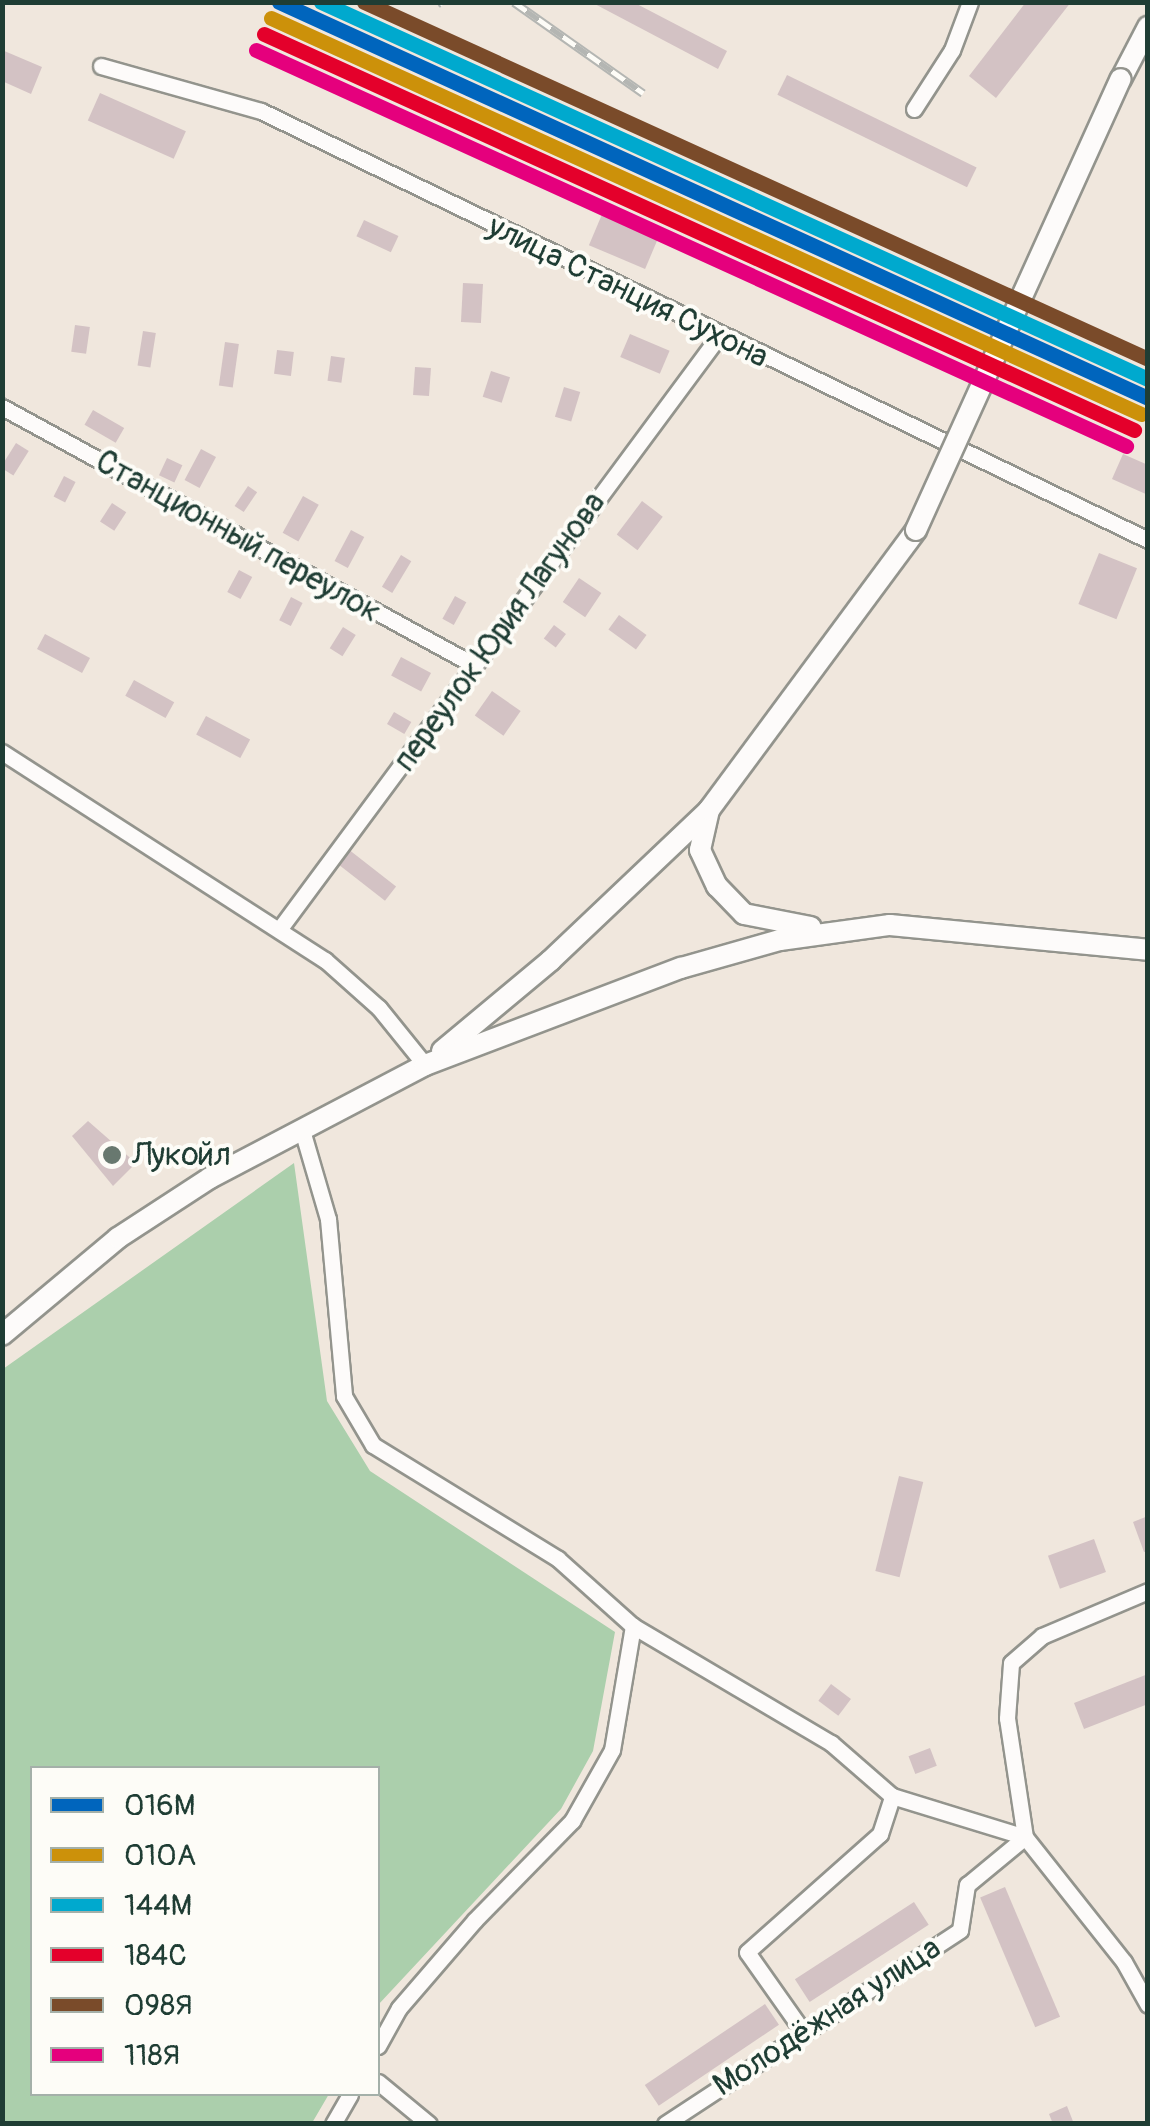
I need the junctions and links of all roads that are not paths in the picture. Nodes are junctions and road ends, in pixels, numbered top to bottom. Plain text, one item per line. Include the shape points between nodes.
1 (970, 2) edge
2 (1148, 27) edge
3 (101, 66) dead end
4 (914, 109) dead end
5 (718, 337) junction
6 (2, 407) edge
7 (1148, 540) edge
8 (474, 665) junction
9 (2, 752) edge
10 (708, 810) junction
11 (890, 926) junction
12 (281, 927) junction
13 (1148, 950) edge
14 (425, 1065) junction
15 (302, 1130) junction
16 (2, 1335) edge
17 (1148, 1591) edge
18 (633, 1626) junction
19 (892, 1796) junction
20 (1026, 1836) junction
21 (1148, 2005) edge
22 (802, 2030) junction
23 (380, 2042) edge
24 (380, 2084) edge
25 (349, 2096) edge
26 (333, 2124) edge
27 (429, 2124) edge
28 (665, 2124) edge

1 - 4 street via 952,50
2 - 10 street, bridge via 916,530
3 - 5 street, улица Станция Сухона via 261,111
5 - 7 street, улица Станция Сухона
5 - 8 street, переулок Юрия Лагунова
6 - 8 street, Станционный переулок
8 - 12 street, переулок Юрия Лагунова
9 - 12 street
10 - 11 street via 700,850 717,886 744,914 790,927
10 - 14 street via 550,961
11 - 13 street
11 - 14 street via 780,940 681,968
12 - 14 street via 379,1008
14 - 15 street
15 - 16 street via 118,1238
15 - 18 street via 328,1219 344,1396 373,1445 558,1559
17 - 20 street via 1042,1636 1011,1663 1007,1718
18 - 19 street via 830,1743
18 - 23 street via 612,1750 572,1821 462,1935 399,2008
19 - 20 street
19 - 22 street via 880,1834 746,1952
20 - 21 street via 1124,1962
20 - 22 street, Молодёжная улица via 967,1885 960,1930
22 - 28 street, Молодёжная улица
24 - 27 street
25 - 26 street

